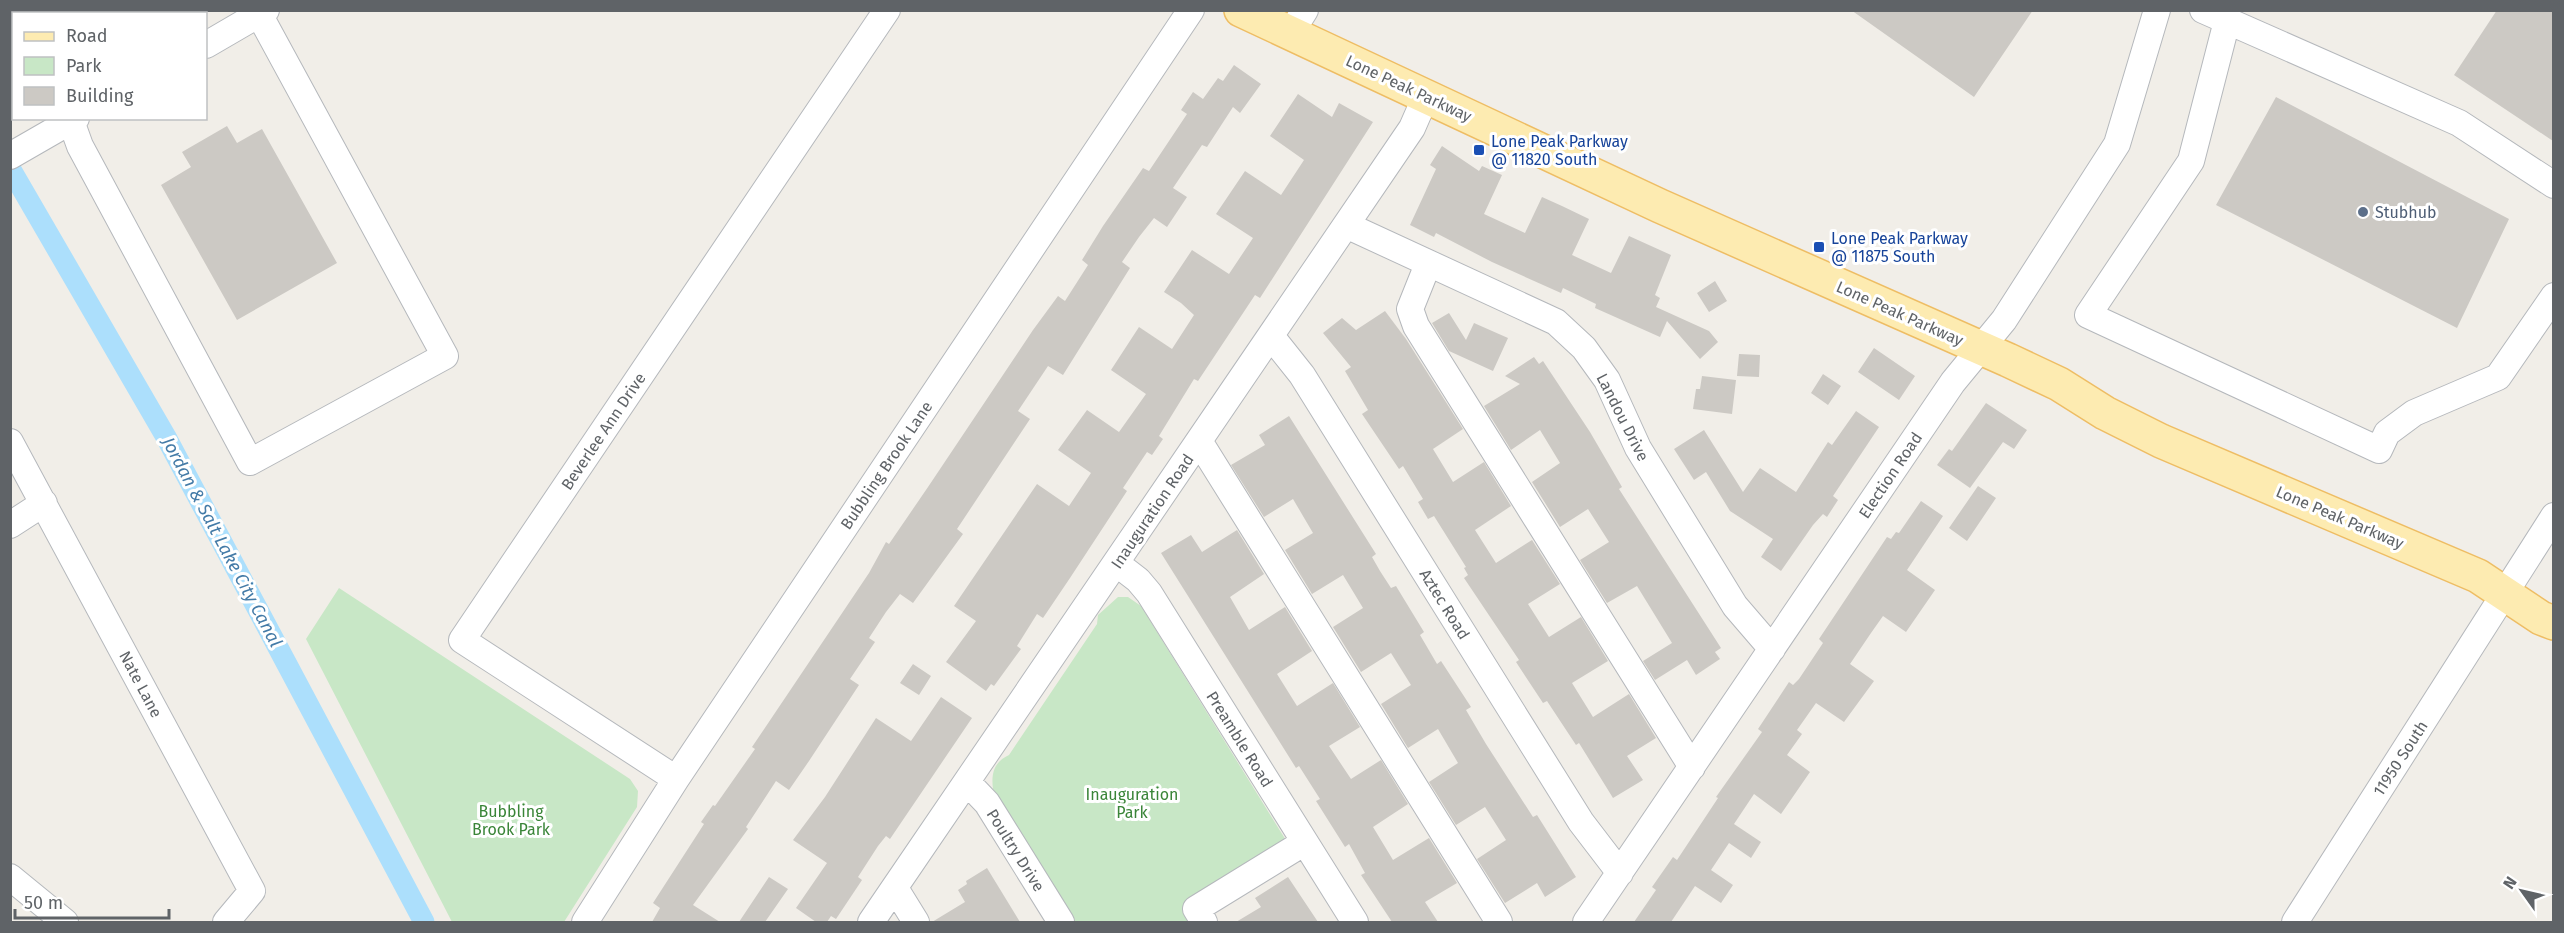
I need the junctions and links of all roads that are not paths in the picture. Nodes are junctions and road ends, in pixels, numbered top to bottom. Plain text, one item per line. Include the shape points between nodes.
1 (887, 10) edge
2 (1191, 10) edge
3 (1241, 10) edge
4 (2157, 10) edge
5 (2203, 10) edge
6 (263, 12) edge
7 (2227, 21) junction
8 (1297, 22) edge
9 (207, 44) edge
10 (1426, 96) junction
11 (74, 120) edge
12 (10, 156) edge
13 (2553, 185) edge
14 (1346, 225) junction
15 (1428, 264) junction
16 (2553, 296) edge
17 (1270, 336) junction
18 (1980, 348) junction
19 (1199, 441) junction
20 (10, 442) edge
21 (44, 503) junction
22 (2553, 516) edge
23 (10, 525) edge
24 (1116, 563) junction
25 (2505, 594) junction
26 (2553, 624) edge
27 (1772, 649) junction
28 (1692, 767) junction
29 (676, 779) junction
30 (967, 782) junction
31 (1305, 842) junction
32 (1620, 873) junction
33 (10, 877) edge
34 (895, 888) junction
35 (65, 922) edge
36 (226, 922) edge
37 (585, 922) edge
38 (872, 922) edge
39 (916, 922) edge
40 (1061, 922) edge
41 (1204, 922) edge
42 (1355, 922) edge
43 (1499, 922) edge
44 (1586, 922) edge
45 (2295, 922) edge

1 - 29 street, Beverlee Ann Drive via 462,640
2 - 29 street, Bubbling Brook Lane
3 - 8 main road, Lone Peak Parkway
4 - 18 street, Election Road via 2117,144 2004,320
5 - 7 street
6 - 9 street
6 - 11 street via 445,356 250,462 80,146
7 - 13 street via 2459,123
7 - 16 street via 2191,161 2088,315 2379,450 2387,433 2414,413 2498,377
8 - 10 main road, Lone Peak Parkway
10 - 14 street, Inauguration Road via 1412,128
10 - 18 main road, Lone Peak Parkway via 1660,206
11 - 12 street
14 - 15 street, Landou Drive
14 - 17 street, Inauguration Road
15 - 27 street, Landou Drive via 1556,322 1584,348 1607,380 1638,448 1735,606
15 - 28 street via 1412,299 1412,318
17 - 19 street, Inauguration Road
17 - 32 street, Aztec Road via 1302,375 1581,822
18 - 25 main road, Lone Peak Parkway via 2060,384 2160,441 2478,576
18 - 27 street, Election Road
19 - 24 street, Inauguration Road
19 - 43 street
20 - 21 street, Nate Lane
21 - 23 street
21 - 36 street, Nate Lane via 252,891
22 - 25 street, 11950 South
24 - 30 street, Inauguration Road
24 - 31 street, Preamble Road via 1149,593
25 - 26 main road, Lone Peak Parkway
25 - 45 street, 11950 South
27 - 28 street, Election Road
28 - 32 street, Election Road
29 - 37 street, Bubbling Brook Lane
30 - 34 street, Inauguration Road
30 - 40 street, Poultry Drive via 987,802
31 - 41 street via 1196,909
31 - 42 street, Preamble Road
32 - 44 street, Election Road
33 - 35 street
34 - 38 street, Inauguration Road
34 - 39 street

